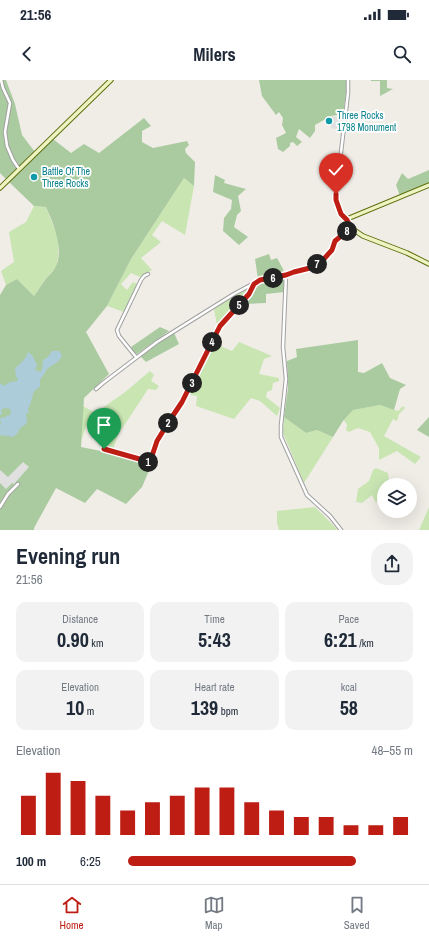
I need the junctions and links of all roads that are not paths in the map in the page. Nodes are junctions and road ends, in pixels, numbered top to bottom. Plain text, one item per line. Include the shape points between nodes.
1 (1, 80) edge
2 (111, 80) edge
3 (348, 80) edge
4 (19, 169) junction
5 (429, 185) edge
6 (0, 188) edge
7 (347, 220) junction
8 (351, 228) junction
9 (429, 264) edge
10 (148, 274) dead end
11 (286, 275) junction
12 (254, 284) junction
13 (136, 357) junction
14 (96, 389) dead end
15 (104, 449) dead end
16 (18, 484) dead end
17 (0, 508) edge
18 (341, 530) edge

1 - 4 street via 10,103 5,132 7,146
2 - 4 street
3 - 7 street via 336,194 341,214
4 - 6 street
5 - 7 street
7 - 8 street
8 - 9 street via 363,236
8 - 11 street via 335,241 332,250 322,261 310,268
10 - 13 street via 141,280 117,330
11 - 12 street via 260,280
11 - 18 street via 283,347 286,379 281,437 307,495
12 - 13 street via 198,315
12 - 15 street via 249,294 220,326 182,402 157,441 150,462
13 - 14 street
16 - 17 street

